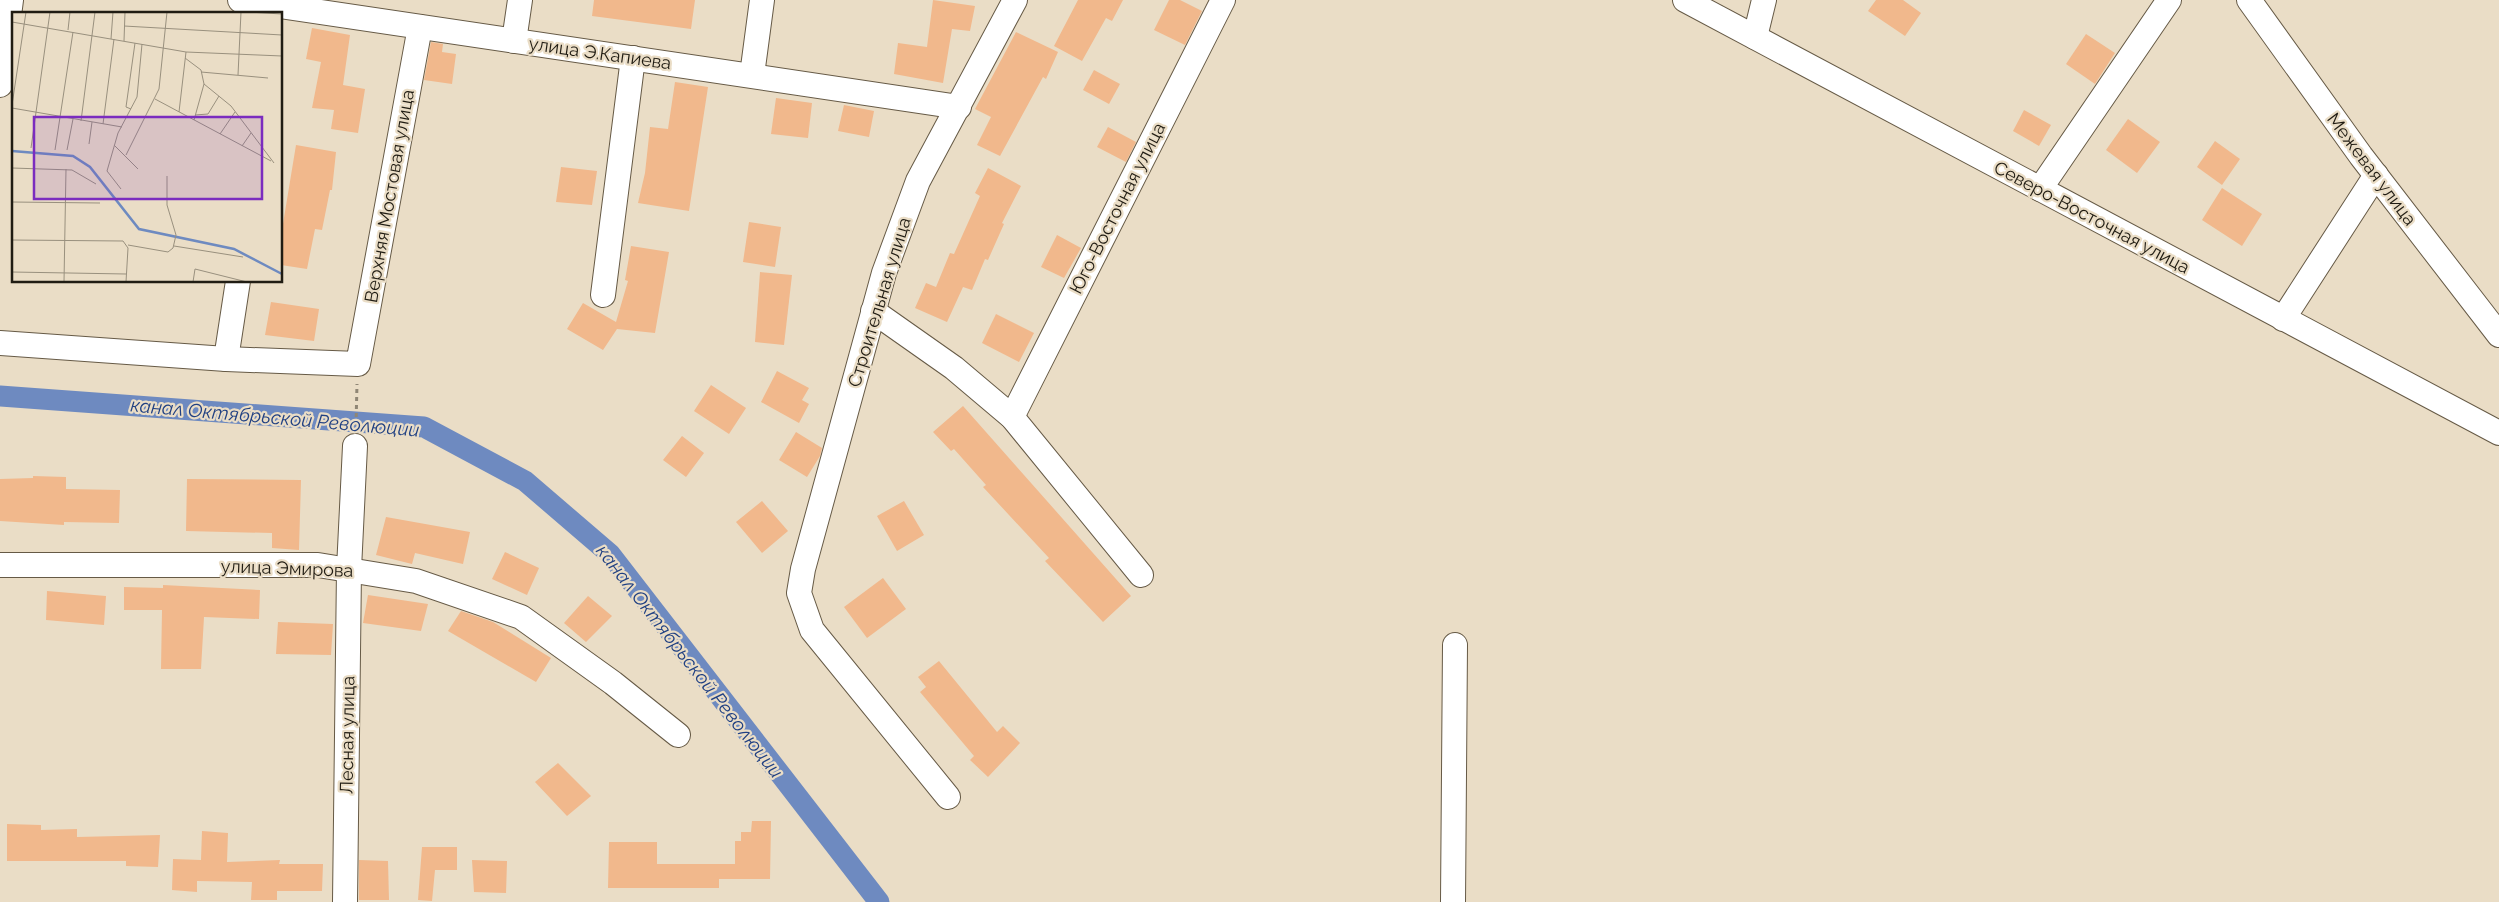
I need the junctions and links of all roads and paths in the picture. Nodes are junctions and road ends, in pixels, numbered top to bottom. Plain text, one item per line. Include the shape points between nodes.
1 (11, 0) edge
2 (240, 0) edge
3 (520, 0) edge
4 (762, 0) edge
5 (1015, 0) edge
6 (1222, 0) edge
7 (1685, 0) edge
8 (1764, 0) edge
9 (2169, 0) edge
10 (2249, 0) edge
11 (279, 7) edge
12 (420, 27) junction
13 (1755, 37) junction
14 (514, 41) junction
15 (633, 58) junction
16 (752, 76) junction
17 (0, 85) edge
18 (959, 108) junction
19 (2376, 175) junction
20 (2040, 189) junction
21 (238, 282) edge
22 (603, 295) dead end
23 (873, 311) junction
24 (2283, 319) junction
25 (2499, 335) edge
26 (0, 343) edge
27 (226, 358) junction
28 (358, 364) junction
29 (1012, 416) junction
30 (2499, 433) edge
31 (355, 446) joint
32 (0, 565) edge
33 (349, 569) junction
34 (1141, 575) dead end
35 (1455, 645) dead end
36 (678, 735) dead end
37 (948, 797) dead end
38 (344, 902) edge
39 (1453, 902) edge

1 - 17 street
2 - 11 street, улица Э.Капиева
3 - 14 street
4 - 16 street
5 - 18 street, Строительная улица
6 - 29 street, Юго-Восточная улица
7 - 13 street, Северо-Восточная улица
8 - 13 street
9 - 20 street
10 - 19 street, Межевая улица
11 - 12 street, улица Э.Капиева
12 - 14 street, улица Э.Капиева
12 - 28 street, Верхняя Мостовая улица
13 - 20 street, Северо-Восточная улица
14 - 15 street, улица Э.Капиева
15 - 16 street, улица Э.Капиева
15 - 22 street
16 - 18 street, улица Э.Капиева
18 - 23 street, Строительная улица via 918,181
19 - 24 street
19 - 25 street, Межевая улица
20 - 24 street, Северо-Восточная улица
21 - 27 street
23 - 29 street via 954,368
23 - 37 street, Строительная улица via 802,569 799,593 812,630
24 - 30 street, Северо-Восточная улица
26 - 27 street
27 - 28 street
28 - 31 path
29 - 34 street
31 - 33 street, Лесная улица
32 - 33 street, улица Эмирова via 308,565
33 - 36 street, улица Эмирова via 416,581 521,617 613,683
33 - 38 street, Лесная улица
35 - 39 street

